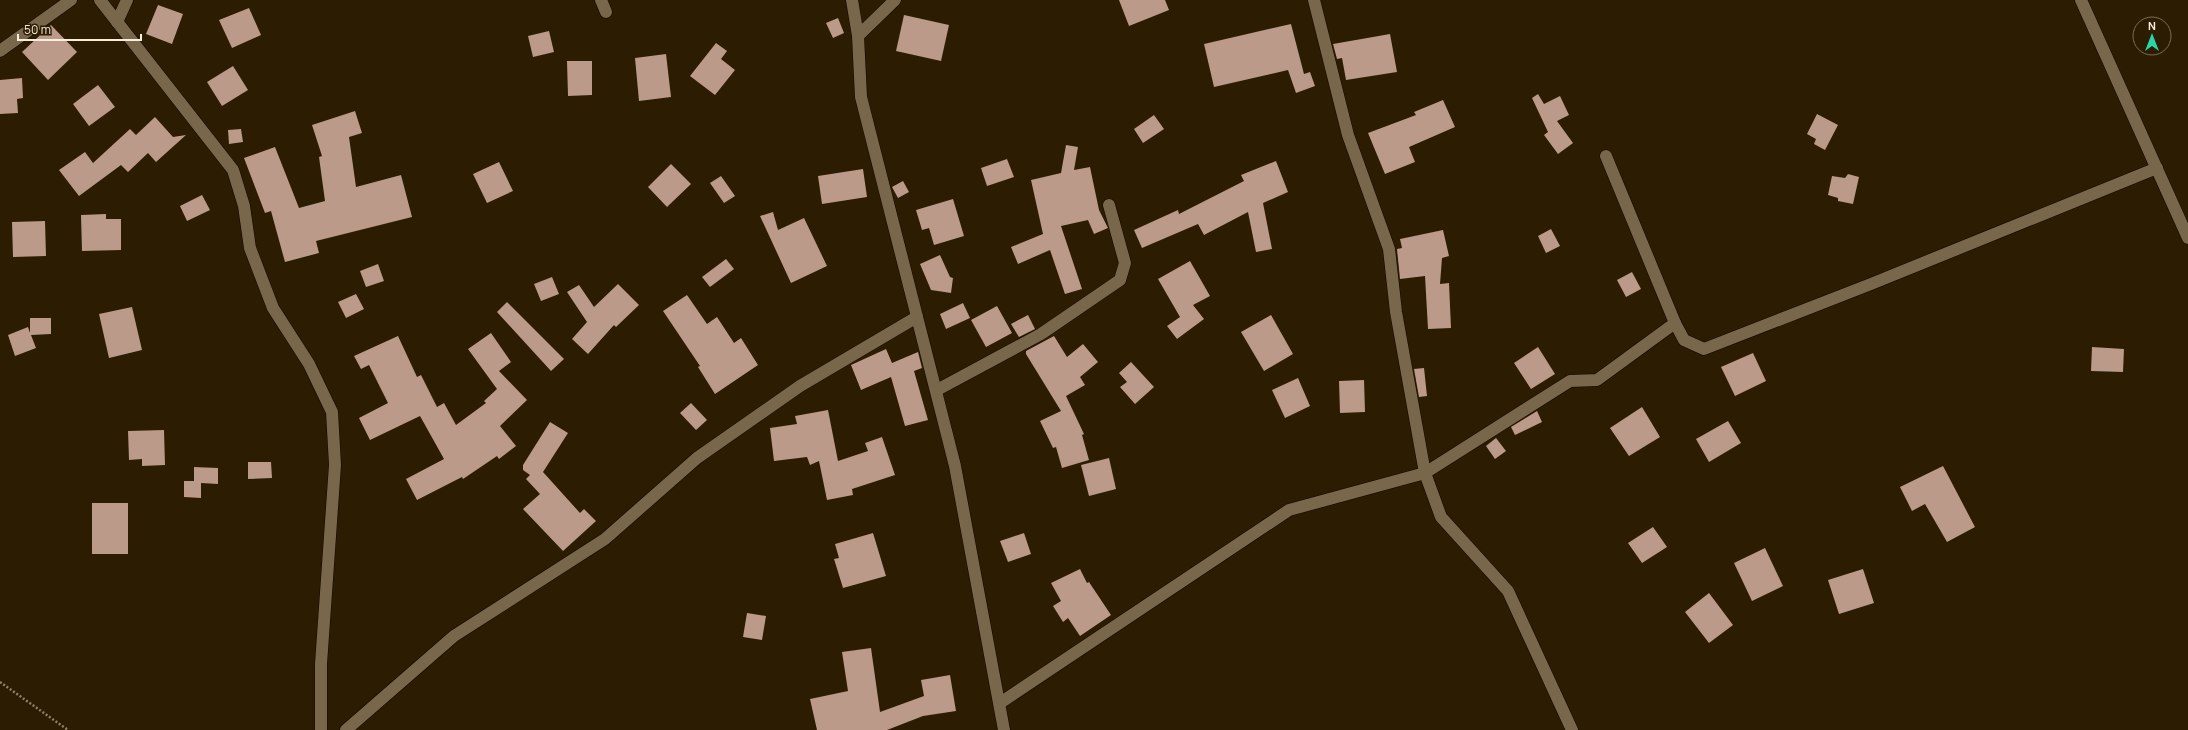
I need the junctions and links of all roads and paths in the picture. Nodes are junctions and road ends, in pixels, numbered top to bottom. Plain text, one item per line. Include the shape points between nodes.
1 (71, 0) edge
2 (100, 0) edge
3 (128, 0) edge
4 (601, 0) edge
5 (852, 0) edge
6 (895, 0) edge
7 (1314, 0) edge
8 (2081, 0) edge
9 (606, 12) dead end
10 (117, 22) junction
11 (858, 36) junction
12 (0, 51) edge
13 (1606, 156) dead end
14 (2157, 168) junction
15 (1108, 205) dead end
16 (2188, 238) edge
17 (917, 317) junction
18 (1675, 323) junction
19 (937, 390) junction
20 (1426, 473) junction
21 (0, 682) edge
22 (1000, 703) junction
23 (68, 730) edge
24 (320, 730) edge
25 (346, 730) edge
26 (1004, 730) edge
27 (1572, 730) edge

1 - 12 street
2 - 10 street
3 - 10 street
4 - 9 street
5 - 11 street
6 - 11 street
7 - 20 street via 1348,135 1389,249 1396,312
8 - 14 street
10 - 24 street via 233,170 244,206 250,248 273,308 309,364 332,412 335,465 320,664
11 - 17 street via 860,97
13 - 18 street
14 - 16 street
14 - 18 street via 1704,349 1684,340
15 - 19 street via 1124,263 1120,280 1041,334
17 - 19 street
17 - 25 street via 800,386 697,458 605,539 454,636
18 - 20 street via 1597,380 1570,381
19 - 22 street via 955,466
20 - 22 street via 1289,510
20 - 27 street via 1441,517 1508,591
21 - 23 path
22 - 26 street

